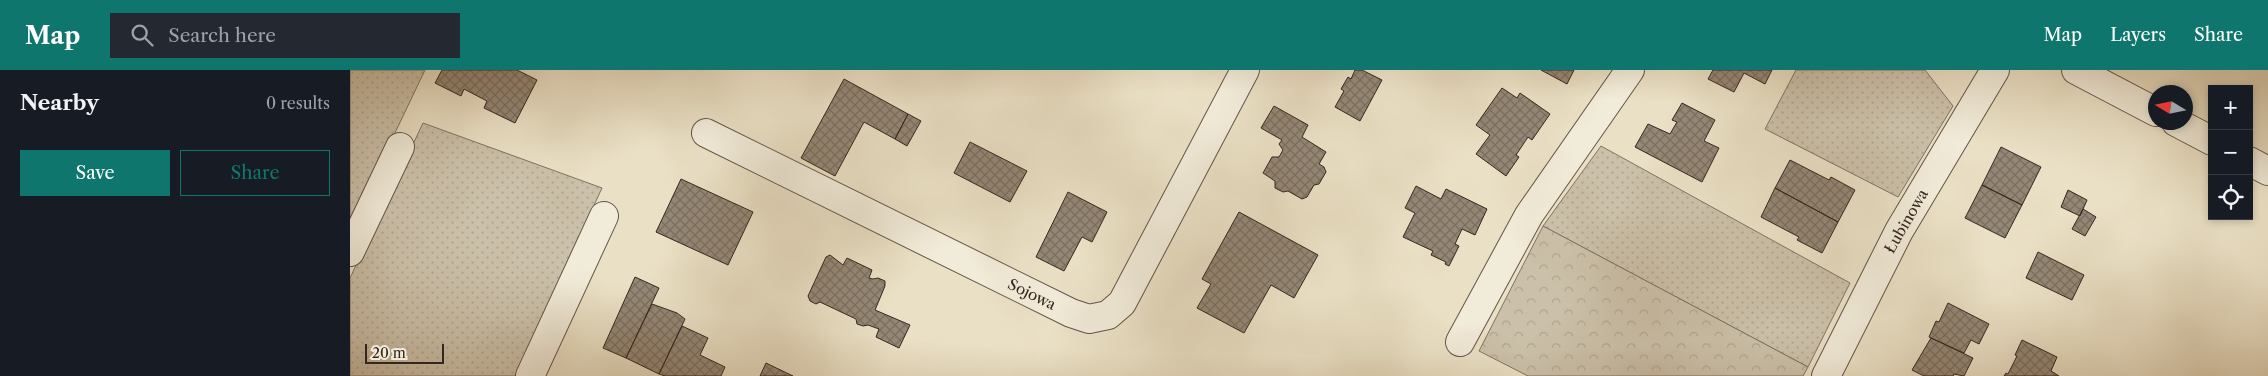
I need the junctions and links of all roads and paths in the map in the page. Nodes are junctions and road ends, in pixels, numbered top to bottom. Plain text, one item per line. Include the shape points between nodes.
1 (1245, 70) edge
2 (1630, 70) edge
3 (1995, 70) edge
4 (2076, 70) edge
5 (2148, 108) edge
6 (2192, 130) edge
7 (706, 133) dead end
8 (2208, 138) edge
9 (400, 147) dead end
10 (2253, 163) edge
11 (2268, 171) edge
12 (604, 216) dead end
13 (350, 252) edge
14 (1460, 342) dead end
15 (530, 376) edge
16 (1826, 376) edge

1 - 7 street, Sojowa via 1122,303 1108,315 1089,319
2 - 14 street via 1529,215
3 - 16 street, Łubinowa via 1899,231
4 - 5 street
6 - 8 street
9 - 13 street
10 - 11 street
12 - 15 street

